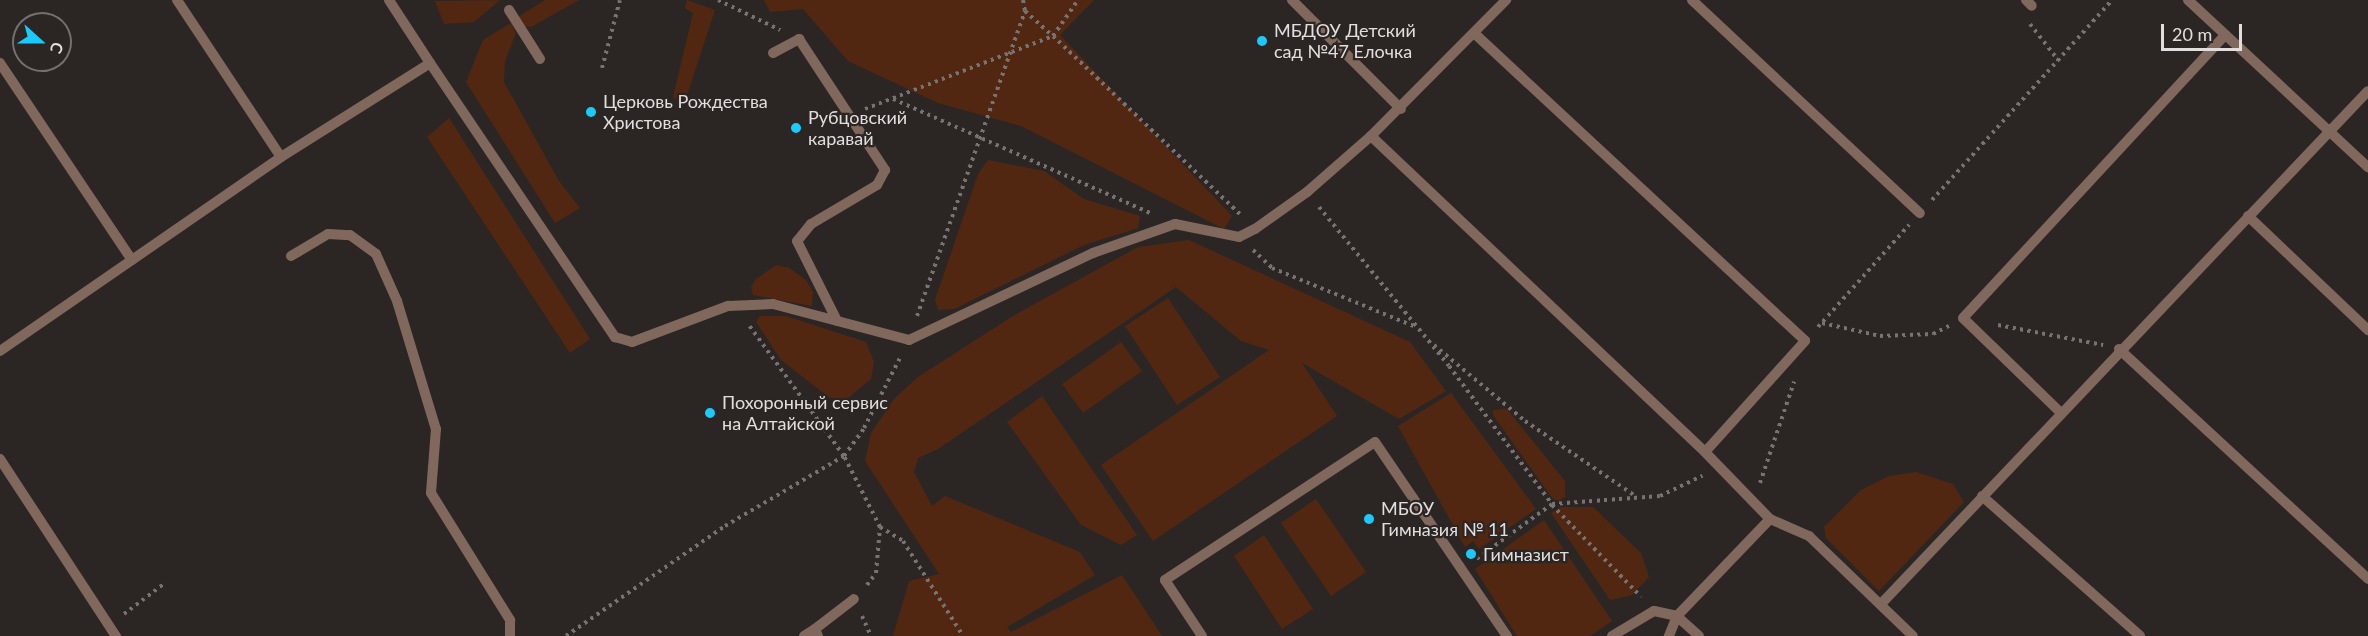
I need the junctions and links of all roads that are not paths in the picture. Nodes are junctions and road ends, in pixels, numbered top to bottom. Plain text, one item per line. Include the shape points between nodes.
1 (177, 0) edge
2 (390, 0) edge
3 (1292, 0) edge
4 (1506, 0) edge
5 (1692, 0) edge
6 (2188, 0) edge
7 (509, 10) dead end
8 (1474, 33) junction
9 (2225, 35) junction
10 (773, 53) dead end
11 (540, 59) dead end
12 (0, 63) edge
13 (430, 63) junction
14 (2368, 90) edge
15 (1401, 109) junction
16 (2329, 130) junction
17 (1371, 136) junction
18 (281, 157) junction
19 (2368, 167) edge
20 (1920, 213) road end
21 (2248, 216) junction
22 (291, 256) dead end
23 (132, 260) junction
24 (837, 321) junction
25 (2368, 330) edge
26 (2120, 349) junction
27 (0, 351) edge
28 (2061, 414) junction
29 (1705, 452) junction
30 (0, 459) edge
31 (1982, 496) junction
32 (1770, 519) junction
33 (2368, 579) edge
34 (854, 599) dead end
35 (1881, 604) junction
36 (1677, 615) junction
37 (817, 632) edge
38 (116, 636) edge
39 (510, 636) edge
40 (804, 636) edge
41 (1202, 636) edge
42 (1507, 636) edge
43 (1612, 636) edge
44 (1669, 636) edge
45 (1699, 636) edge
46 (1913, 636) edge
47 (2140, 636) edge

1 - 18 lane
2 - 13 lane
3 - 15 lane
4 - 8 lane
5 - 20 lane
6 - 9 lane
7 - 11 lane
8 - 15 lane
8 - 29 lane via 1804,341
9 - 16 lane
9 - 28 lane via 1963,318
10 - 24 lane via 799,39 885,170 877,185 811,224 797,241
12 - 23 lane
13 - 18 lane
13 - 24 lane via 615,337 632,342 728,306 773,304
14 - 16 lane
15 - 17 lane
16 - 19 lane
16 - 21 lane
17 - 24 lane via 1307,192 1239,237 1175,224 1093,253 909,340
17 - 29 lane
18 - 23 lane
21 - 25 lane
21 - 26 lane
22 - 39 lane via 328,234 350,235 376,254 397,301 436,429 431,494 510,620
23 - 27 lane
26 - 28 lane
26 - 33 lane
28 - 31 lane
29 - 32 lane
30 - 38 lane
31 - 35 lane
31 - 47 lane
32 - 35 lane via 1809,536
32 - 36 lane
34 - 37 lane
35 - 46 lane
36 - 43 lane via 1654,611
36 - 44 lane
36 - 45 lane
37 - 40 lane
41 - 42 lane via 1166,580 1375,442

